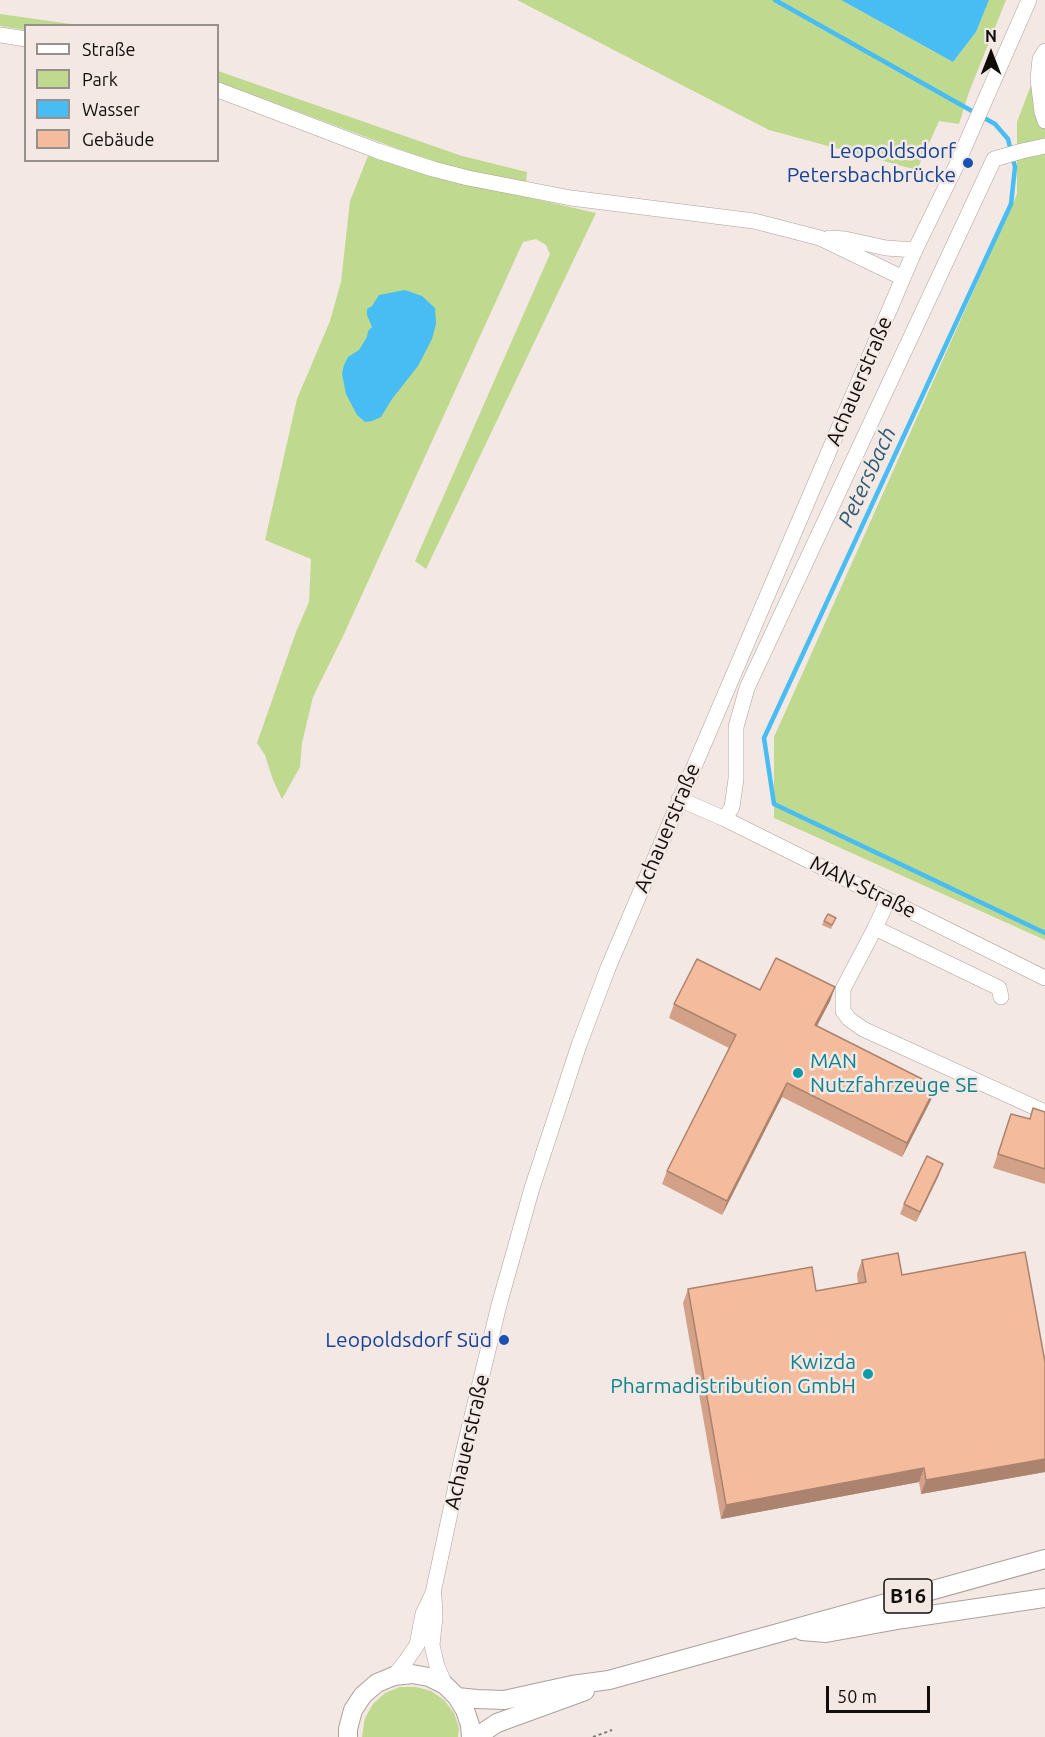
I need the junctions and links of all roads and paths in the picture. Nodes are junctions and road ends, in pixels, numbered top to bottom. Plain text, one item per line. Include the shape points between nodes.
1 (1029, 0) edge
2 (0, 35) edge
3 (24, 39) edge
4 (1045, 51) edge
5 (219, 90) edge
6 (1045, 121) edge
7 (1045, 146) edge
8 (820, 238) junction
9 (915, 250) junction
10 (903, 278) junction
11 (679, 800) junction
12 (725, 819) junction
13 (888, 900) junction
14 (875, 928) junction
15 (1045, 978) edge
16 (1001, 997) dead end
17 (1045, 1112) edge
18 (1045, 1559) edge
19 (433, 1593) junction
20 (1045, 1598) edge
21 (791, 1630) junction
22 (394, 1676) junction
23 (609, 1680) junction
24 (451, 1691) junction
25 (612, 1730) dead end
26 (348, 1737) edge
27 (471, 1737) edge
28 (476, 1737) edge
29 (593, 1737) edge

1 - 9 street, Achauerstraße
2 - 3 street
4 - 6 street via 1038,79
5 - 8 street via 378,151 468,178 571,198 754,220
7 - 12 street via 994,159 747,688 736,727 732,807
8 - 9 street
8 - 10 street
9 - 10 street, Achauerstraße
10 - 11 street, Achauerstraße
11 - 12 street, MAN-Straße
11 - 19 street, Achauerstraße via 608,968 532,1188 499,1305
12 - 13 street, MAN-Straße
13 - 14 street
13 - 15 street, MAN-Straße
14 - 16 street via 999,988
14 - 17 street via 843,989 843,1011 849,1019 863,1029
18 - 21 main road, B16
19 - 22 street via 423,1614 417,1645
19 - 24 street via 432,1645 437,1666
20 - 21 main road via 826,1634
21 - 23 main road, B16
22 - 24 main road, B16 via 429,1677
22 - 26 main road, B16 via 363,1695 352,1710
23 - 24 main road, B16 via 504,1700 477,1700
23 - 28 main road, B16 via 497,1723
24 - 27 main road via 465,1710
25 - 29 path

